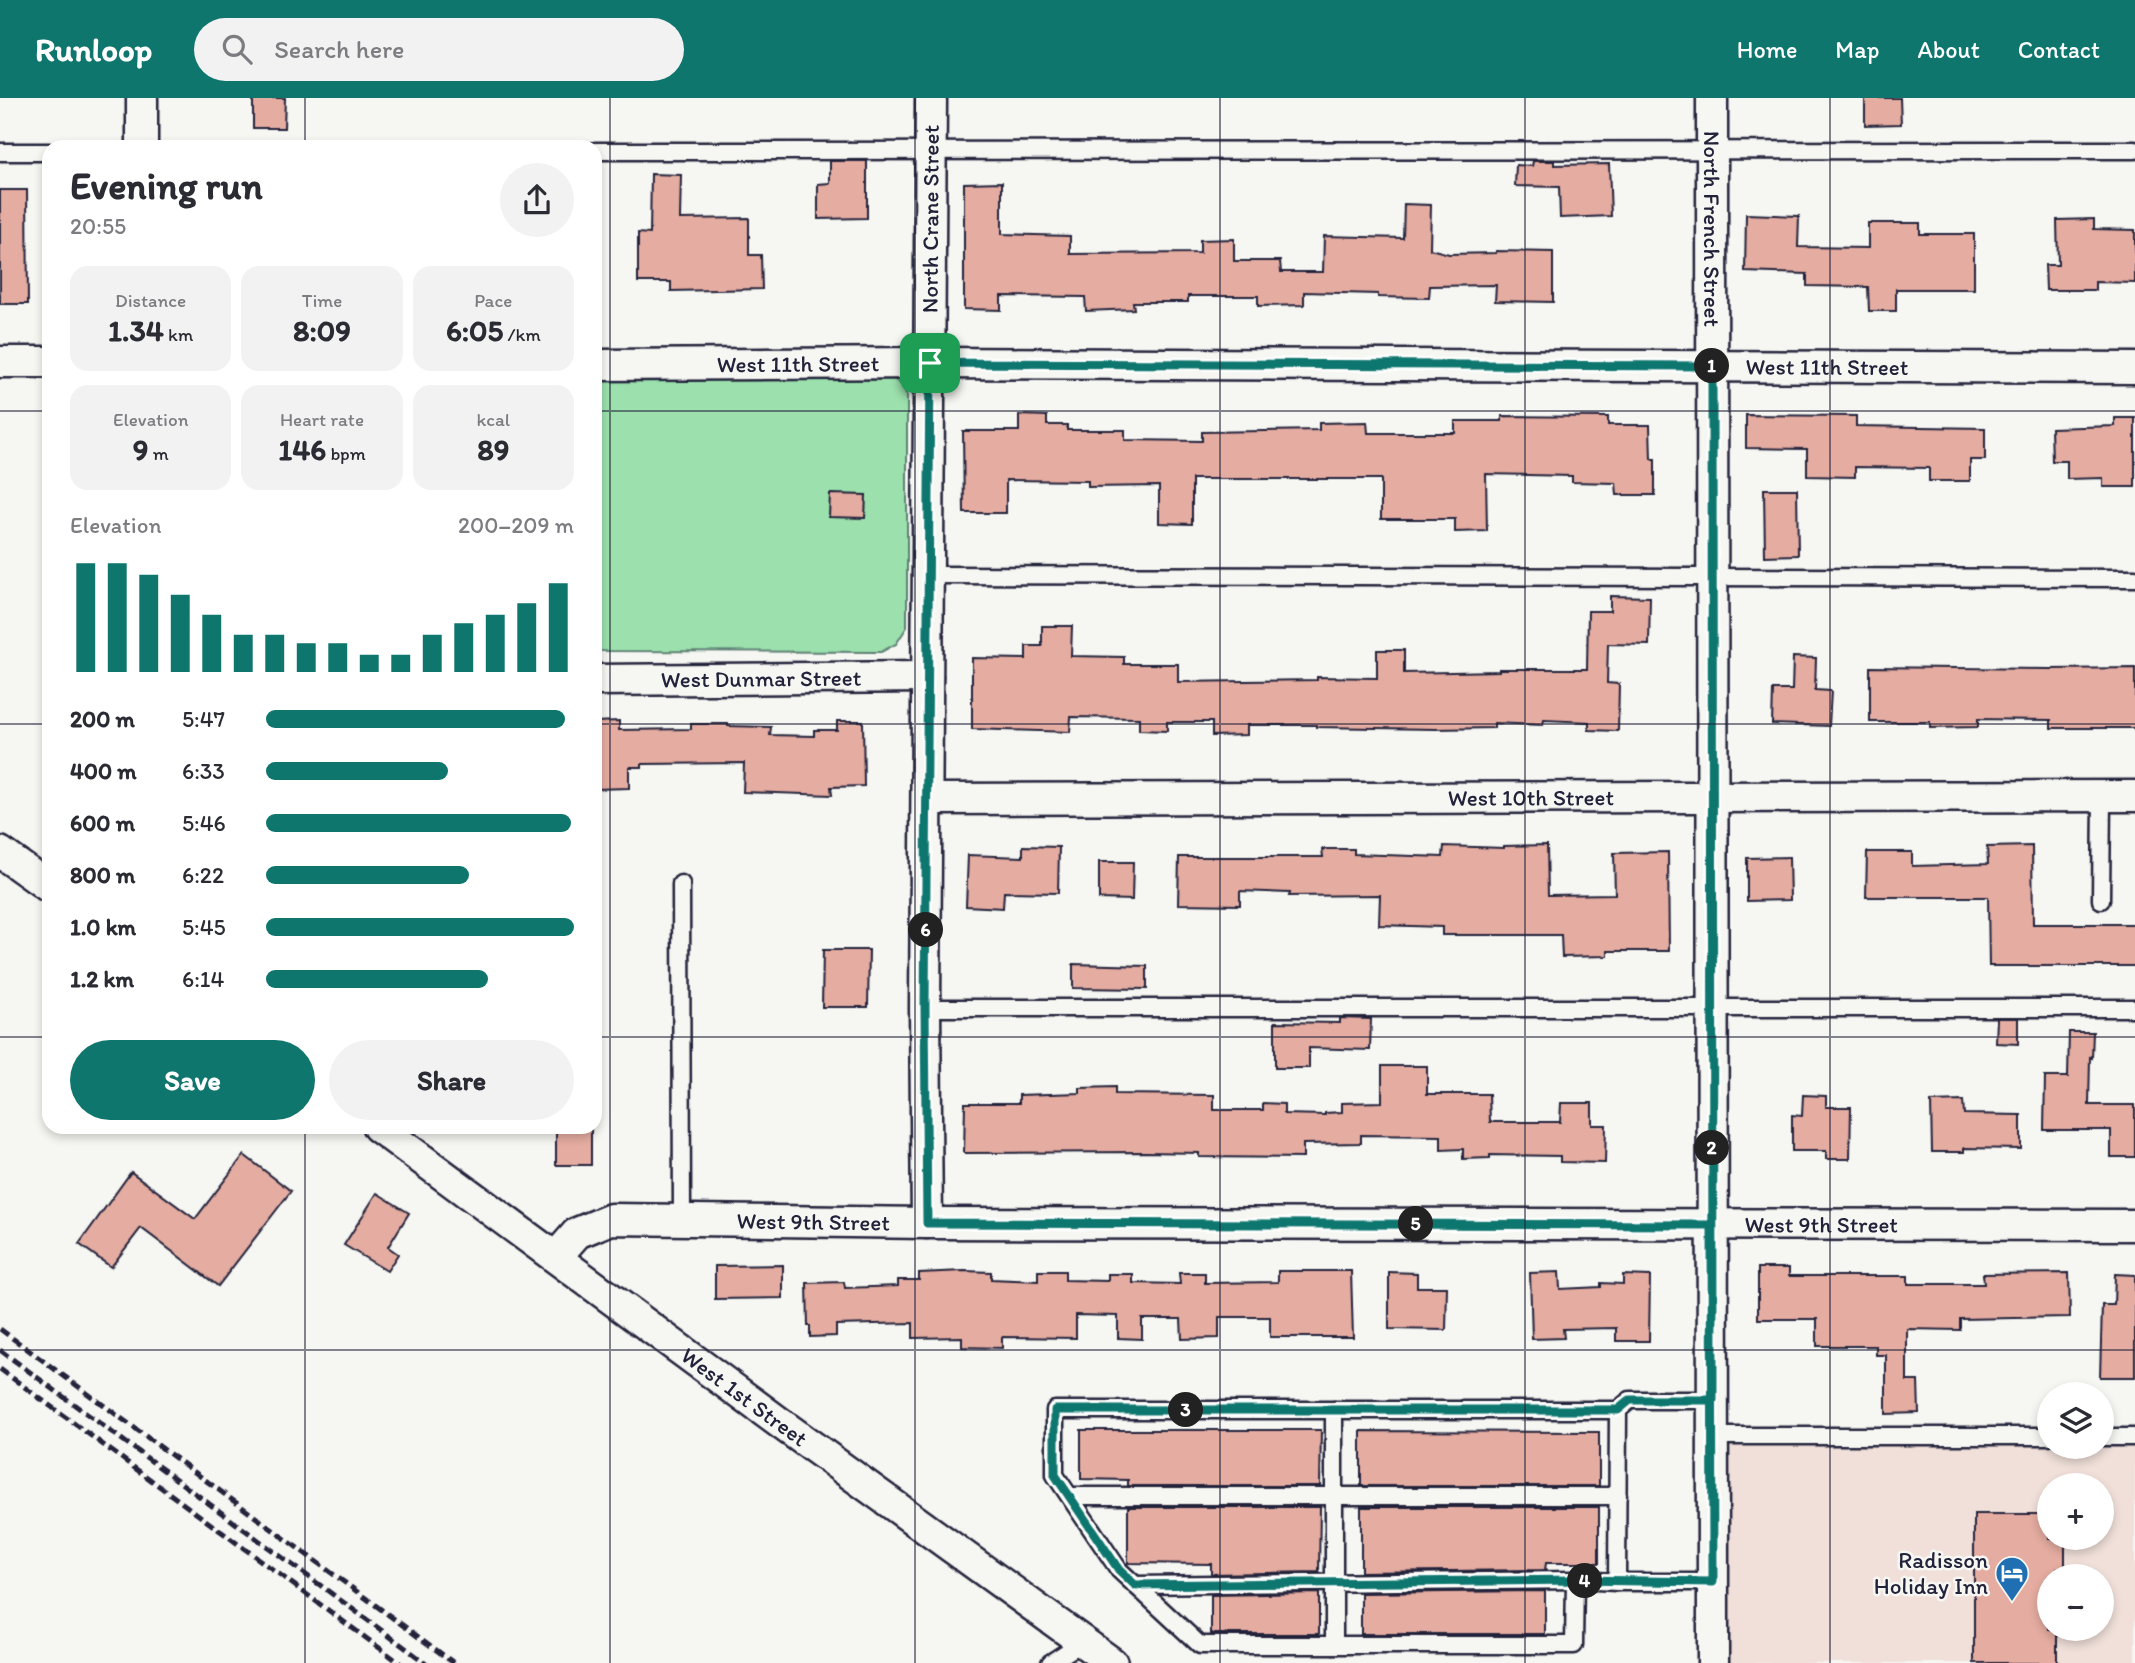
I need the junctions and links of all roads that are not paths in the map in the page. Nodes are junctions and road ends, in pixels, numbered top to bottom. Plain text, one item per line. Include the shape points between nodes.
1 (142, 98) edge
2 (931, 98) edge
3 (1712, 98) edge
4 (142, 140) edge
5 (2135, 150) edge
6 (602, 151) edge
7 (931, 151) junction
8 (1712, 151) junction
9 (0, 152) edge
10 (42, 152) edge
11 (0, 362) edge
12 (42, 362) edge
13 (930, 363) junction
14 (602, 365) edge
15 (1712, 366) junction
16 (2135, 368) edge
17 (928, 575) junction
18 (1712, 577) junction
19 (2135, 578) edge
20 (927, 677) junction
21 (602, 680) edge
22 (2135, 796) edge
23 (1712, 797) junction
24 (2102, 797) junction
25 (927, 799) junction
26 (0, 852) edge
27 (42, 882) edge
28 (681, 884) dead end
29 (2101, 900) dead end
30 (925, 1008) junction
31 (1712, 1008) junction
32 (2135, 1008) edge
33 (388, 1134) edge
34 (682, 1220) junction
35 (927, 1223) junction
36 (1712, 1225) junction
37 (2135, 1225) edge
38 (556, 1257) junction
39 (1713, 1400) junction
40 (1334, 1410) junction
41 (1618, 1410) junction
42 (1713, 1436) junction
43 (2037, 1436) edge
44 (2114, 1437) edge
45 (2135, 1437) edge
46 (1070, 1496) junction
47 (1334, 1496) junction
48 (1618, 1496) junction
49 (1575, 1580) junction
50 (1617, 1582) junction
51 (1713, 1582) junction
52 (1333, 1583) junction
53 (1135, 1585) junction
54 (1084, 1642) junction
55 (1334, 1644) junction
56 (1050, 1663) edge
57 (1112, 1663) edge
58 (1713, 1663) edge

1 - 4 street
2 - 7 street, North Crane Street
3 - 8 street, North French Street
5 - 8 lane
6 - 7 lane
7 - 8 lane
7 - 13 street, North Crane Street
8 - 15 street, North French Street
9 - 10 lane
11 - 12 street
13 - 14 street, West 11th Street
13 - 15 street, West 11th Street
13 - 17 street, North Crane Street
15 - 16 street, West 11th Street
15 - 18 street, North French Street
17 - 18 lane
17 - 20 street, North Crane Street
18 - 19 lane
18 - 23 street, North French Street
20 - 21 street, West Dunmar Street
20 - 25 street, North Crane Street
22 - 24 street, West 10th Street
23 - 24 street, West 10th Street
23 - 25 street, West 10th Street
23 - 31 street, North French Street
24 - 29 lane
25 - 30 street, North Crane Street
26 - 27 street
28 - 34 lane
30 - 31 lane
30 - 35 street, North Crane Street
31 - 32 lane
31 - 36 street, North French Street
33 - 38 street, West 1st Street
34 - 35 street, West 9th Street
34 - 38 street, West 9th Street via 611,1219 577,1233
35 - 36 street, West 9th Street
36 - 37 street, West 9th Street
36 - 39 street, North French Street
38 - 54 street, West 1st Street
39 - 41 lane via 1630,1400
39 - 42 street, North French Street
40 - 41 lane
40 - 46 lane via 1055,1410 1055,1475
40 - 47 lane
41 - 48 lane
42 - 43 lane
42 - 51 street, North French Street
44 - 45 lane
46 - 47 lane
46 - 53 lane via 1119,1570
47 - 48 lane
47 - 52 lane
48 - 50 lane
49 - 50 lane
49 - 52 lane
49 - 55 lane via 1574,1645
50 - 51 lane
51 - 58 street, North French Street
52 - 53 lane
52 - 55 lane
53 - 55 lane via 1200,1644
54 - 56 lane
54 - 57 street, West 1st Street

